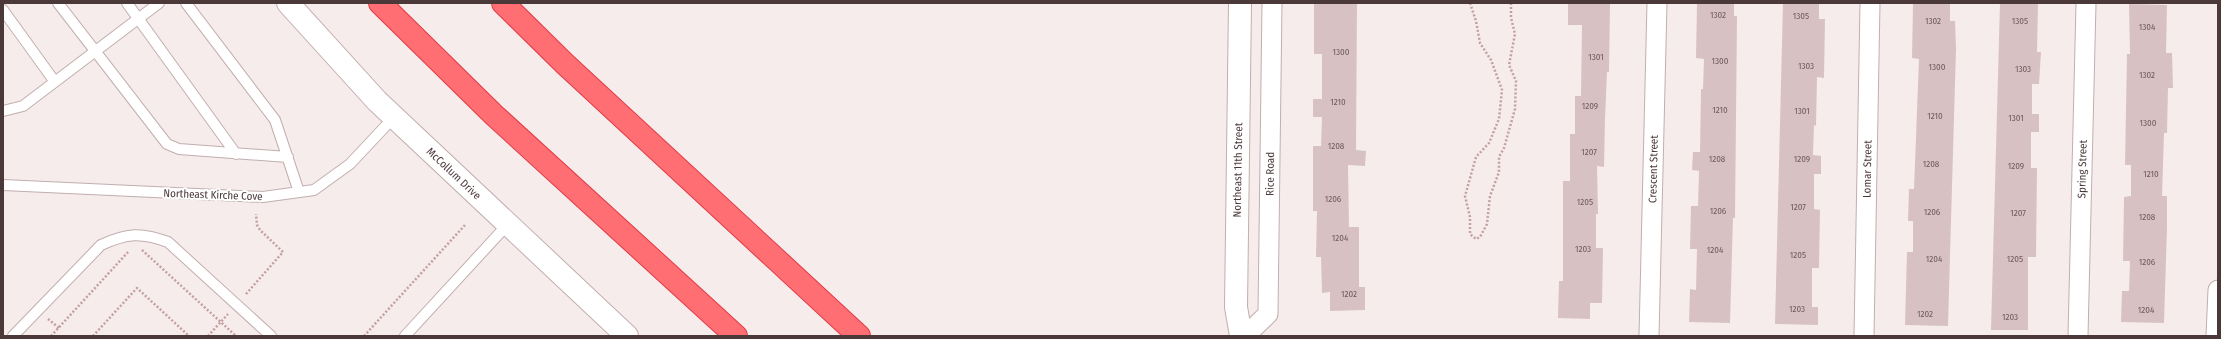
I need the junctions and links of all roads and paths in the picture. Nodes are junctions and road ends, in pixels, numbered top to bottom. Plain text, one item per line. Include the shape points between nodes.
1 (58, 3) edge
2 (127, 3) edge
3 (159, 3) edge
4 (186, 3) edge
5 (288, 3) edge
6 (380, 3) edge
7 (504, 3) edge
8 (1240, 3) edge
9 (1272, 3) edge
10 (1470, 3) edge
11 (1511, 3) edge
12 (1657, 3) edge
13 (1870, 3) edge
14 (2086, 3) edge
15 (3, 10) edge
16 (139, 19) junction
17 (94, 52) junction
18 (55, 82) junction
19 (4, 108) edge
20 (394, 117) junction
21 (236, 154) junction
22 (288, 157) junction
23 (3, 185) edge
24 (300, 192) junction
25 (256, 214) dead end
26 (508, 224) junction
27 (465, 225) dead end
28 (133, 246) dead end
29 (138, 246) dead end
30 (2218, 290) edge
31 (237, 304) junction
32 (221, 322) junction
33 (13, 336) edge
34 (51, 336) edge
35 (93, 336) edge
36 (189, 336) edge
37 (208, 336) edge
38 (236, 336) edge
39 (271, 336) edge
40 (364, 336) edge
41 (404, 336) edge
42 (627, 336) edge
43 (736, 336) edge
44 (859, 336) edge
45 (1241, 336) edge
46 (1245, 336) edge
47 (1649, 336) edge
48 (1864, 336) edge
49 (2078, 336) edge
50 (2216, 336) edge

1 - 17 lane
2 - 16 lane
3 - 16 lane
4 - 22 lane via 275,120
5 - 20 street, McCollum Drive
6 - 43 highway via 494,115
7 - 44 highway via 565,64
8 - 45 street, Northeast 11th Street via 1236,307
9 - 46 street, Rice Road via 1268,314
10 - 11 path via 1480,43 1491,60 1502,90 1499,119 1489,143 1476,156 1465,196 1470,217 1470,234 1476,239 1480,238 1486,224 1490,196 1498,172 1497,162 1504,148 1515,109 1516,81 1509,65 1515,34
12 - 47 street, Crescent Street
13 - 48 street, Lomar Street
14 - 49 street, Spring Street
15 - 18 lane
16 - 17 lane
16 - 21 lane
17 - 18 lane
17 - 21 lane via 167,144 178,149
18 - 19 lane via 23,106
20 - 24 lane, Northeast Kirche Cove via 350,164 314,190
20 - 26 street, McCollum Drive
21 - 22 lane
22 - 24 lane
23 - 24 lane, Northeast Kirche Cove via 262,198
25 - 31 path via 260,230 283,252
26 - 41 lane
26 - 42 street, McCollum Drive
27 - 40 path
28 - 34 path
29 - 32 path
30 - 50 street
31 - 32 path
31 - 33 lane via 168,242 152,236 135,234 101,245
31 - 39 lane
32 - 37 path
32 - 38 path
35 - 36 path via 137,288

